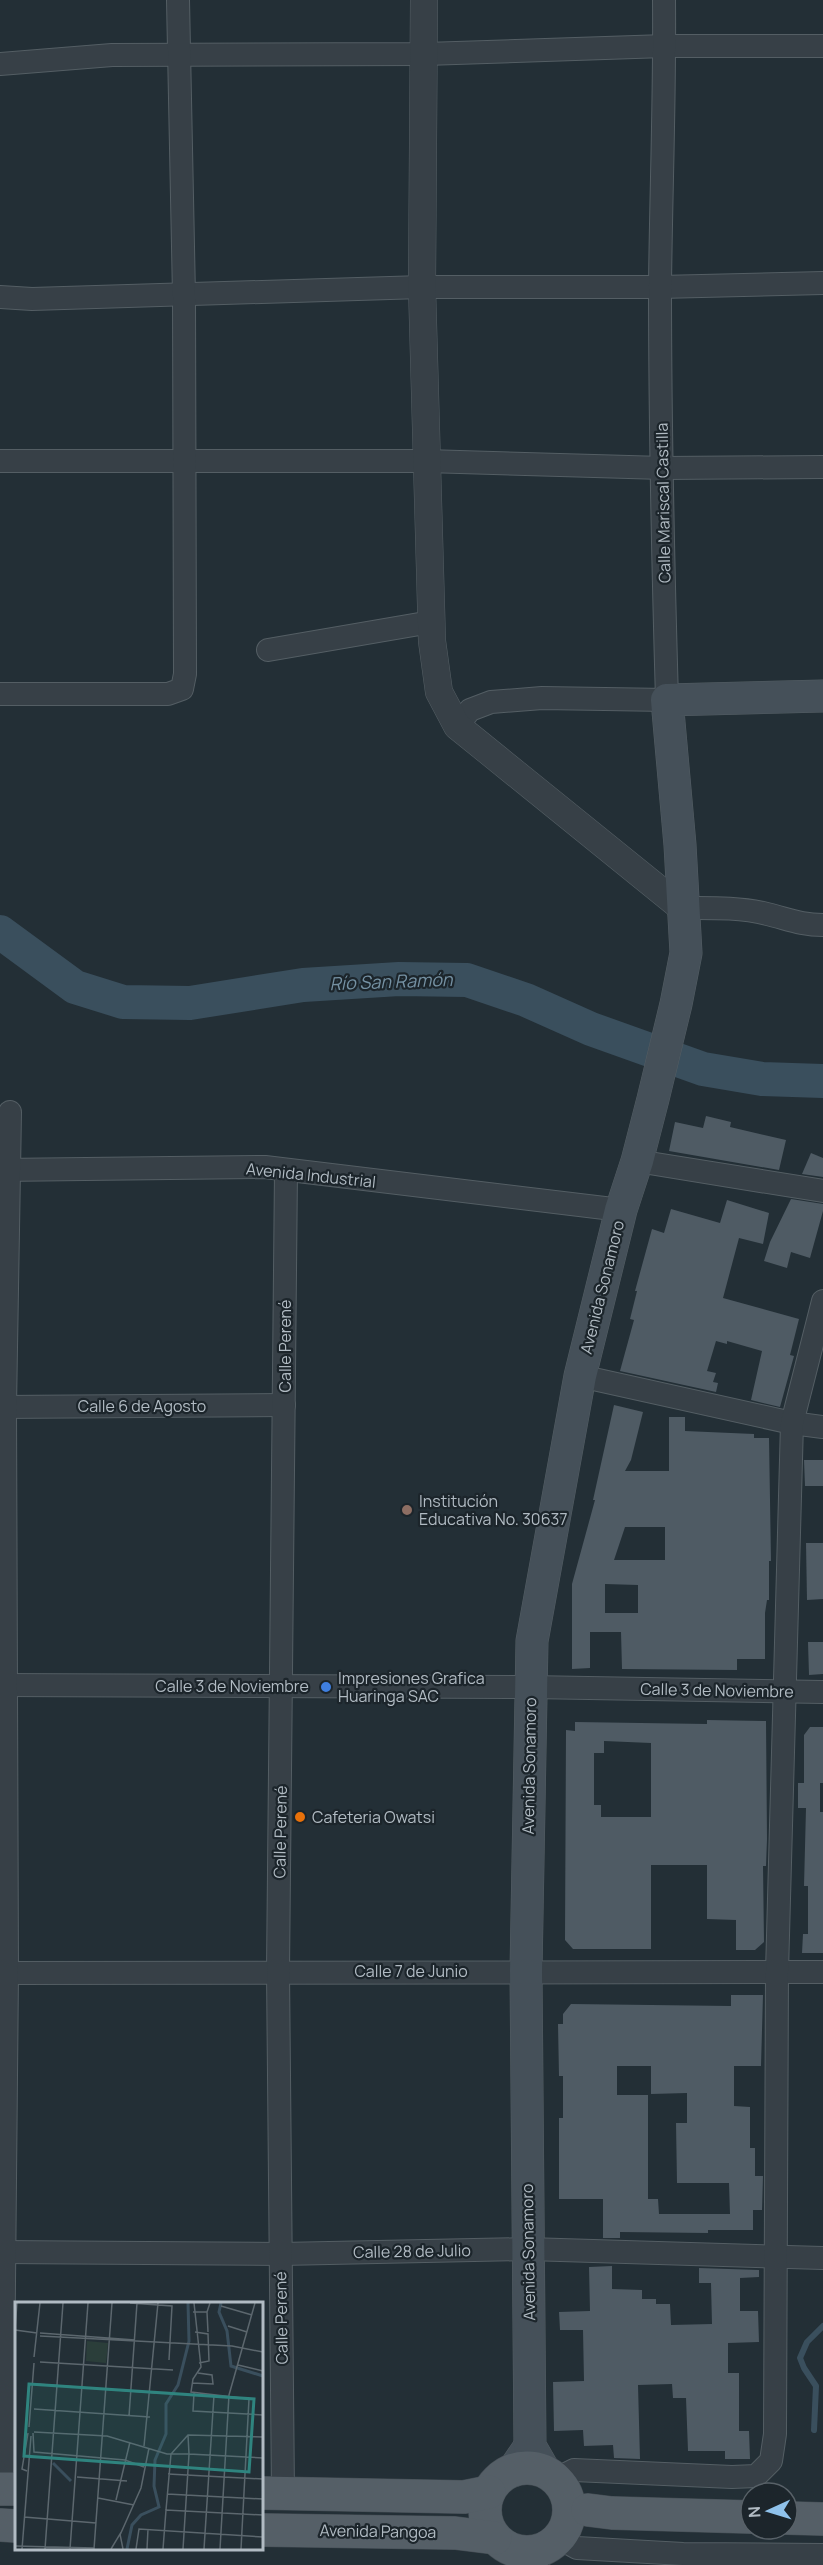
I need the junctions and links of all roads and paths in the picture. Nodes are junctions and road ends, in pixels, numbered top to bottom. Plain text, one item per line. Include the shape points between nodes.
1 (178, 0) edge
2 (424, 0) edge
3 (664, 0) edge
4 (665, 46) junction
5 (823, 46) edge
6 (179, 54) junction
7 (425, 54) junction
8 (0, 64) edge
9 (823, 283) edge
10 (422, 287) junction
11 (660, 287) junction
12 (184, 296) junction
13 (0, 297) edge
14 (0, 461) edge
15 (426, 461) junction
16 (183, 462) junction
17 (823, 467) edge
18 (663, 468) junction
19 (431, 622) junction
20 (268, 650) dead end
21 (0, 694) edge
22 (823, 696) edge
23 (667, 700) junction
24 (457, 726) junction
25 (682, 908) junction
26 (823, 925) edge
27 (653, 1099) joint
28 (10, 1112) dead end
29 (637, 1161) junction
30 (5, 1171) edge
31 (286, 1171) junction
32 (823, 1191) edge
33 (621, 1210) junction
34 (823, 1301) edge
35 (580, 1376) junction
36 (284, 1405) junction
37 (3, 1407) edge
38 (792, 1423) junction
39 (823, 1427) edge
40 (4, 1685) edge
41 (282, 1686) junction
42 (530, 1687) junction
43 (783, 1691) junction
44 (823, 1692) edge
45 (278, 1971) junction
46 (526, 1971) junction
47 (777, 1972) junction
48 (823, 1972) edge
49 (4, 1973) edge
50 (528, 2249) junction
51 (3, 2252) edge
52 (281, 2254) junction
53 (776, 2256) junction
54 (823, 2258) edge
55 (6, 2489) edge
56 (272, 2494) edge
57 (537, 2514) edge
58 (739, 2517) edge
59 (799, 2518) edge
60 (823, 2519) edge
61 (0, 2525) edge
62 (15, 2526) edge
63 (262, 2529) edge
64 (822, 2558) edge
65 (683, 2559) edge

1 - 6 street
2 - 7 street
3 - 4 street, Calle Mariscal Castilla
4 - 5 street
4 - 7 street
4 - 11 street, Calle Mariscal Castilla
6 - 7 street
6 - 8 street
6 - 12 street
7 - 10 street
9 - 11 street
10 - 11 street
10 - 12 street
10 - 15 street
11 - 18 street, Calle Mariscal Castilla
12 - 13 street
12 - 16 street
14 - 16 street
15 - 16 street
15 - 18 street
15 - 19 street
16 - 21 street via 182,689 168,694
17 - 18 street
18 - 23 street, Calle Mariscal Castilla
19 - 20 street
19 - 24 street via 439,692
22 - 23 main road
23 - 24 street via 542,698 491,702 470,710
23 - 25 main road, Calle Mariscal Castilla
24 - 25 street
25 - 26 street via 727,908 766,913 803,925
25 - 27 main road, Calle Mariscal Castilla via 686,953
27 - 29 main road, Avenida Sonamoro
28 - 30 street
29 - 32 street
29 - 33 main road, Avenida Sonamoro
30 - 31 street, Avenida Industrial via 265,1167
30 - 37 street
31 - 33 street, Avenida Industrial
31 - 36 street, Calle Perené
33 - 35 main road, Avenida Sonamoro
34 - 38 street
35 - 38 street
35 - 42 main road, Avenida Sonamoro via 532,1641
36 - 37 street, Calle 6 de Agosto
36 - 41 street, Calle Perené
37 - 40 street
38 - 39 street
38 - 43 street
40 - 41 street, Calle 3 de Noviembre
40 - 49 street
41 - 42 street, Calle 3 de Noviembre
41 - 45 street, Calle Perené
42 - 43 street, Calle 3 de Noviembre
42 - 46 main road, Avenida Sonamoro
43 - 44 street, Calle 3 de Noviembre
43 - 47 street
45 - 46 street, Calle 7 de Junio
45 - 49 street, Calle 7 de Junio
45 - 52 street, Calle Perené
46 - 47 street, Calle 7 de Junio
46 - 50 main road, Avenida Sonamoro
47 - 48 street, Calle 7 de Junio
47 - 53 street
49 - 51 street
50 - 52 street, Calle 28 de Julio
50 - 53 street, Calle 28 de Julio
50 - 57 main road, Avenida Sonamoro
51 - 52 street, Calle 28 de Julio
51 - 55 street
52 - 56 street, Calle Perené
53 - 54 street, Calle 28 de Julio
53 - 57 street via 775,2434 771,2461 764,2469 756,2476 732,2477 574,2470
56 - 57 main road, Avenida Pangoa via 464,2497
57 - 58 main road, Avenida Pangoa
57 - 63 main road, Avenida Pangoa via 454,2533
57 - 65 street via 577,2548
59 - 60 main road
61 - 62 main road
64 - 65 street

